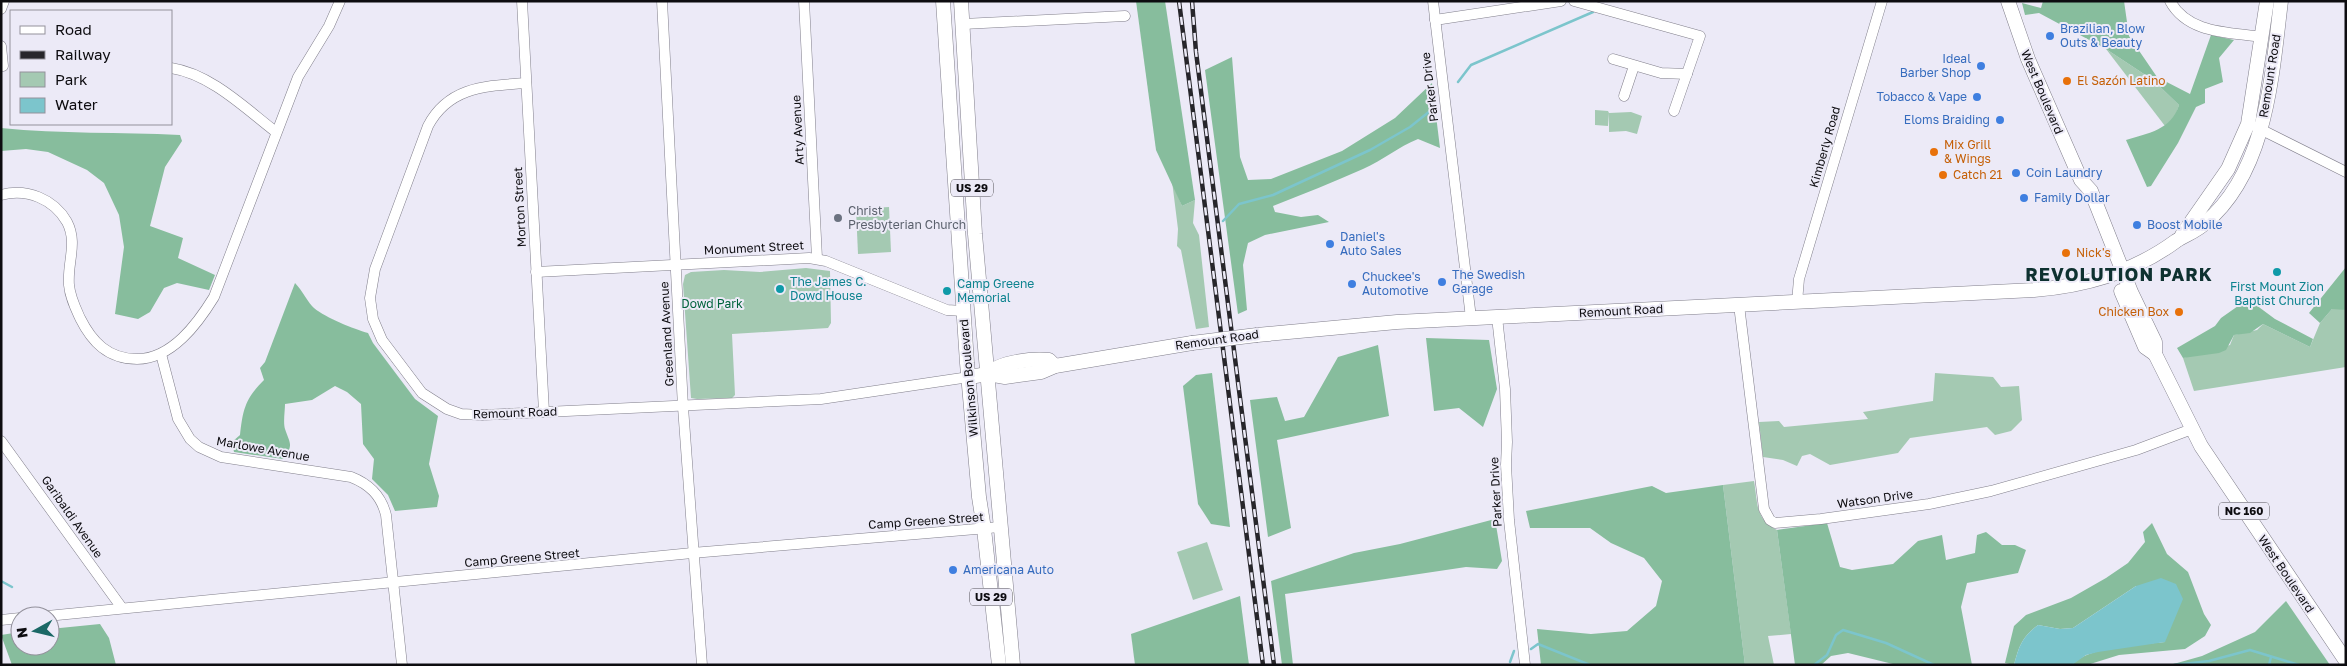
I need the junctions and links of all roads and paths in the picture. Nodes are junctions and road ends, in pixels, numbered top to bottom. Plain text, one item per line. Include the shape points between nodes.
1 (4, 1) edge
2 (340, 1) edge
3 (522, 1) edge
4 (662, 1) edge
5 (804, 1) edge
6 (943, 1) edge
7 (961, 1) edge
8 (1433, 1) edge
9 (1561, 1) edge
10 (1574, 1) edge
11 (1882, 1) edge
12 (2008, 1) edge
13 (2170, 1) edge
14 (2267, 1) edge
15 (2282, 1) edge
16 (1594, 3) edge
17 (1, 8) edge
18 (1125, 16) dead end
19 (1435, 20) junction
20 (963, 24) junction
21 (2262, 37) junction
22 (1, 46) edge
23 (1613, 59) dead end
24 (1634, 66) junction
25 (5, 67) edge
26 (172, 68) edge
27 (1687, 74) junction
28 (526, 83) junction
29 (1624, 96) dead end
30 (1674, 111) dead end
31 (2248, 124) junction
32 (2262, 129) junction
33 (276, 132) junction
34 (2346, 172) edge
35 (1, 194) edge
36 (2179, 239) junction
37 (817, 258) junction
38 (676, 264) junction
39 (536, 272) junction
40 (2118, 273) junction
41 (1798, 302) junction
42 (1739, 305) junction
43 (963, 310) junction
44 (1497, 317) junction
45 (1471, 318) junction
46 (161, 354) junction
47 (988, 374) junction
48 (969, 377) junction
49 (683, 407) junction
50 (544, 412) junction
51 (2192, 429) junction
52 (1, 441) edge
53 (1000, 527) junction
54 (984, 529) junction
55 (692, 553) junction
56 (392, 583) junction
57 (122, 608) junction
58 (60, 615) edge
59 (2342, 647) edge
60 (2346, 661) edge
61 (402, 665) edge
62 (702, 665) edge
63 (998, 665) edge
64 (1014, 665) edge
65 (1526, 665) edge

1 - 17 street
2 - 33 street via 298,77
3 - 28 street, Morton Street
4 - 38 street, Greenland Avenue
5 - 37 street, Arty Avenue
6 - 43 main road, Wilkinson Boulevard / US 29
7 - 20 main road, Wilkinson Boulevard / US 29
8 - 19 street, Parker Drive
9 - 19 street
10 - 16 street
11 - 41 street, Kimberly Road via 1799,279
12 - 40 main road, West Boulevard / NC 160 via 2028,59 2081,180 2082,194
13 - 21 street via 2181,16 2200,28
14 - 21 main road, Remount Road
15 - 32 main road, Remount Road
16 - 27 street via 1700,36
18 - 20 street
19 - 45 street, Parker Drive
20 - 47 main road, Wilkinson Boulevard / US 29 via 974,224
21 - 31 main road, Remount Road
22 - 25 street
23 - 24 street
24 - 27 street via 1661,73
24 - 29 street
26 - 33 street via 197,77 221,91
27 - 30 street
28 - 39 street, Morton Street
28 - 50 street, Remount Road via 466,90 444,104 431,120 374,269 370,298 373,319 382,340 412,382 434,403 468,415
31 - 32 street
31 - 36 main road, Remount Road via 2228,169
32 - 34 street
32 - 36 main road, Remount Road via 2229,196 2205,224
33 - 46 street via 214,297 192,328
35 - 46 street via 18,193 40,198 55,207 66,220 73,242 69,271 71,298 88,334 96,343 105,351 128,359
36 - 40 main road, Remount Road via 2148,260
37 - 38 street, Monument Street
37 - 43 street, Monument Street via 947,310
38 - 39 street, Monument Street
38 - 49 street, Greenland Avenue
39 - 50 street, Morton Street
40 - 41 main road, Remount Road via 2046,289
40 - 51 main road, West Boulevard / NC 160 via 2144,347 2155,354
41 - 42 main road, Remount Road
42 - 44 main road, Remount Road
42 - 51 street, Watson Drive via 1764,509 1775,523 1929,504 1991,491 2136,450
43 - 48 main road, Wilkinson Boulevard / US 29
44 - 45 main road, Remount Road
44 - 65 street, Parker Drive via 1506,389 1509,520
45 - 47 main road, Remount Road, bridge via 1375,323 1257,335 1055,366 1041,372 1005,378
46 - 56 street, Marlowe Avenue via 178,419 199,447 221,457 351,477 374,490 386,515
47 - 48 main road, Remount Road
47 - 53 main road, Wilkinson Boulevard / US 29
48 - 49 street, Remount Road via 821,399
48 - 54 main road, Wilkinson Boulevard / US 29
49 - 50 street, Remount Road
49 - 55 street, Greenland Avenue
51 - 59 main road, West Boulevard / NC 160 via 2271,554
52 - 57 street, Garibaldi Avenue
53 - 54 street, Camp Greene Street
53 - 64 main road, Wilkinson Boulevard / US 29
54 - 55 street, Camp Greene Street
54 - 63 main road, Wilkinson Boulevard / US 29
55 - 56 street, Camp Greene Street
55 - 62 street, Greenland Avenue
56 - 57 street, Camp Greene Street
56 - 61 street, Marlowe Avenue
57 - 58 street, Camp Greene Street
59 - 60 main road, West Boulevard / NC 160

